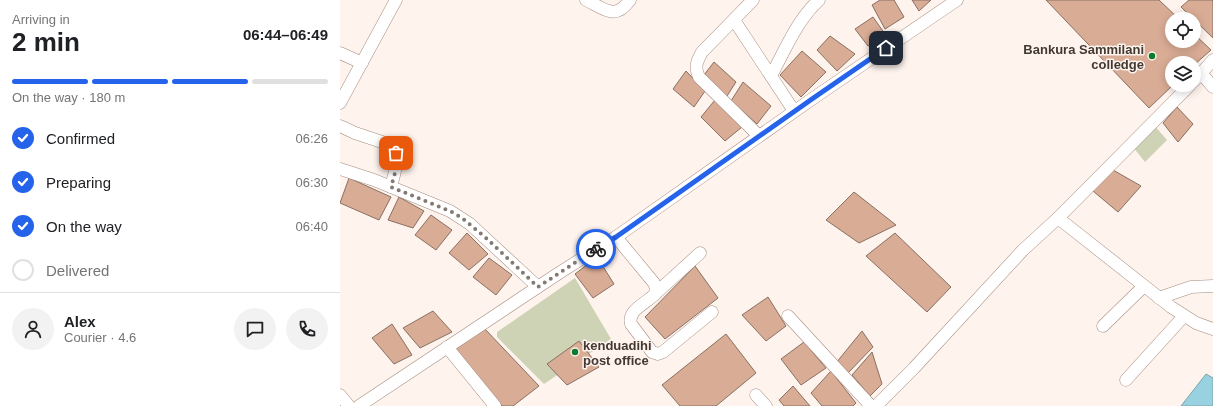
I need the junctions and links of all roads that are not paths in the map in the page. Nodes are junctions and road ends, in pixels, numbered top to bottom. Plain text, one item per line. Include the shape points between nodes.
1 (396, 0) edge
2 (586, 0) edge
3 (630, 0) edge
4 (753, 0) edge
5 (819, 0) edge
6 (957, 0) edge
7 (734, 20) junction
8 (340, 53) edge
9 (1213, 60) edge
10 (362, 64) junction
11 (1201, 74) edge
12 (771, 76) junction
13 (1201, 79) edge
14 (1213, 87) edge
15 (1183, 92) edge
16 (340, 103) edge
17 (794, 111) junction
18 (340, 126) edge
19 (759, 136) junction
20 (340, 169) edge
21 (391, 187) junction
22 (1058, 218) junction
23 (616, 237) junction
24 (700, 253) dead end
25 (1144, 286) junction
26 (1213, 286) edge
27 (538, 287) junction
28 (655, 294) junction
29 (1160, 298) junction
30 (712, 312) dead end
31 (788, 316) dead end
32 (1184, 316) junction
33 (1103, 326) dead end
34 (1213, 329) edge
35 (447, 347) junction
36 (1126, 380) dead end
37 (340, 395) edge
38 (756, 395) dead end
39 (364, 405) edge
40 (348, 406) edge
41 (495, 406) edge
42 (766, 406) edge
43 (871, 406) edge
44 (876, 406) edge

1 - 10 street
2 - 3 street via 615,12 620,11
4 - 7 street
5 - 12 street via 789,40
6 - 17 street
7 - 12 street
7 - 19 street via 702,52 696,71 699,77
8 - 10 street
9 - 11 street
10 - 16 street
12 - 17 street
13 - 14 street
15 - 22 street
17 - 19 street
18 - 21 street via 392,145 396,153 397,166
19 - 23 street
20 - 21 street
21 - 27 street via 462,218
22 - 25 street
22 - 44 street via 1023,250
23 - 27 street
23 - 28 street via 654,283
24 - 28 street
25 - 29 street
25 - 33 street
26 - 29 street via 1191,287
27 - 35 street
28 - 30 street via 631,315 630,320 642,340 655,354 662,352
29 - 32 street
31 - 43 street
32 - 34 street
32 - 36 street
35 - 39 street
35 - 41 street
37 - 40 street
38 - 42 street

